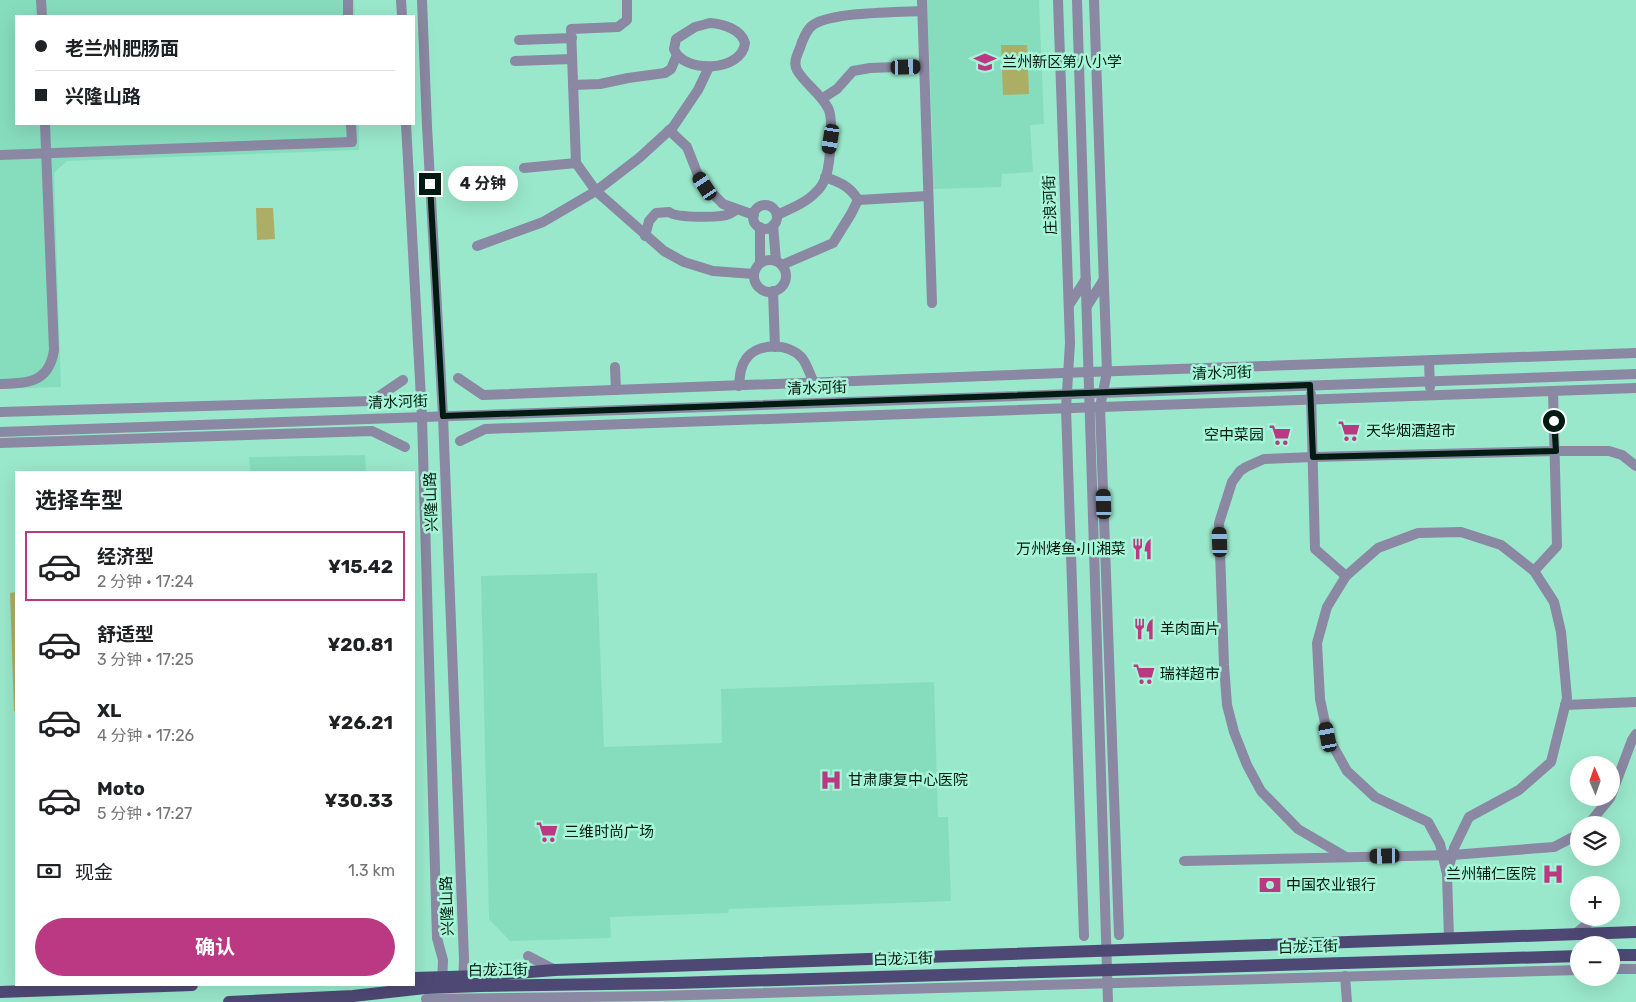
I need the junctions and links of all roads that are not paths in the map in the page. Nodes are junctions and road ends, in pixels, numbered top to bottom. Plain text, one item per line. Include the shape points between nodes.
1 (41, 0) edge
2 (348, 0) edge
3 (401, 0) edge
4 (422, 0) edge
5 (627, 0) edge
6 (922, 0) edge
7 (1058, 0) edge
8 (1077, 0) edge
9 (1094, 0) edge
10 (922, 11) junction
11 (42, 15) edge
12 (348, 15) edge
13 (402, 15) edge
14 (572, 38) junction
15 (519, 40) dead end
16 (677, 55) junction
17 (572, 59) junction
18 (515, 61) dead end
19 (924, 66) junction
20 (709, 67) junction
21 (573, 85) junction
22 (823, 98) junction
23 (45, 125) edge
24 (352, 125) edge
25 (406, 125) edge
26 (669, 130) junction
27 (46, 153) junction
28 (0, 155) edge
29 (1083, 159) junction
30 (576, 163) junction
31 (524, 168) dead end
32 (825, 177) junction
33 (596, 191) junction
34 (1100, 194) junction
35 (928, 196) junction
36 (858, 200) junction
37 (736, 210) junction
38 (754, 215) junction
39 (775, 220) junction
40 (760, 228) junction
41 (645, 236) junction
42 (477, 246) dead end
43 (779, 263) junction
44 (760, 264) junction
45 (754, 274) junction
46 (1086, 279) junction
47 (1103, 282) junction
48 (773, 291) junction
49 (932, 303) dead end
50 (1068, 306) junction
51 (1086, 306) junction
52 (775, 346) junction
53 (1636, 353) edge
54 (1429, 360) junction
55 (615, 366) dead end
56 (1089, 372) junction
57 (1107, 372) junction
58 (1068, 373) junction
59 (1636, 374) edge
60 (458, 378) dead end
61 (403, 380) dead end
62 (1430, 381) junction
63 (814, 383) junction
64 (0, 384) edge
65 (1310, 385) junction
66 (739, 386) junction
67 (1636, 388) edge
68 (616, 390) junction
69 (1553, 391) junction
70 (1090, 392) junction
71 (1103, 393) junction
72 (1067, 394) junction
73 (1431, 395) junction
74 (1311, 400) junction
75 (1095, 407) junction
76 (1066, 408) junction
77 (0, 412) edge
78 (443, 416) junction
79 (422, 417) junction
80 (0, 432) edge
81 (460, 441) dead end
82 (0, 443) edge
83 (405, 447) dead end
84 (1556, 451) junction
85 (1313, 457) junction
86 (1636, 466) edge
87 (1534, 571) junction
88 (1346, 576) junction
89 (1636, 702) edge
90 (1565, 705) junction
91 (1636, 734) edge
92 (1620, 773) edge
93 (1604, 806) edge
94 (1595, 816) edge
95 (1570, 839) edge
96 (1447, 855) junction
97 (1346, 857) junction
98 (1184, 861) dead end
99 (1585, 926) edge
100 (1636, 932) edge
101 (1119, 935) dead end
102 (1574, 935) junction
103 (1084, 936) dead end
104 (1450, 939) junction
105 (1106, 952) junction
106 (1636, 955) edge
107 (528, 956) dead end
108 (1570, 956) edge
109 (1620, 956) edge
110 (1636, 968) edge
111 (1620, 969) edge
112 (555, 970) junction
113 (1570, 970) edge
114 (1107, 975) junction
115 (1345, 976) junction
116 (415, 978) edge
117 (675, 983) junction
118 (535, 985) junction
119 (165, 986) edge
120 (443, 991) edge
121 (463, 991) edge
122 (0, 992) edge
123 (560, 996) junction
124 (655, 996) junction
125 (356, 999) edge
126 (426, 1000) dead end
127 (228, 1002) edge
128 (1108, 1002) edge
129 (1347, 1002) edge

1 - 11 street
2 - 12 street
3 - 13 street
4 - 78 street, 兴隆山路
5 - 14 street via 627,20 618,27 571,29
6 - 10 street
7 - 50 street, 庄浪河街
8 - 29 street
9 - 34 street
10 - 19 street
10 - 22 street via 834,18 811,26 795,61 796,69
14 - 15 street
14 - 17 street
16 - 20 street
16 - 20 street via 674,49 676,39 700,25 722,24 741,34 745,43 742,52 732,61
16 - 21 street via 671,69 665,73 600,84
17 - 18 street
17 - 21 street
19 - 22 street via 853,71 837,90
19 - 35 street
20 - 26 street via 698,90
21 - 30 street
22 - 32 street via 830,110 831,122
23 - 27 street
24 - 27 street via 352,142
25 - 79 street, 兴隆山路
26 - 33 street
26 - 37 street via 687,147 705,186 723,204
27 - 28 street
27 - 64 street via 53,360 41,376 32,381
29 - 34 street
29 - 46 street
30 - 31 street
30 - 33 street
32 - 36 street via 844,184
32 - 39 street via 812,196
33 - 41 street
33 - 42 street via 542,222
34 - 47 street
35 - 36 street
35 - 49 street
36 - 43 street via 833,243
37 - 38 street
37 - 41 street via 728,215 687,217 669,212 656,213 649,220
38 - 39 street via 757,208 764,205 771,207
38 - 40 street via 754,222
39 - 40 street via 767,229
39 - 43 street
40 - 44 street
41 - 45 street via 684,262 713,270
43 - 44 street via 767,260
43 - 48 street via 786,273 785,281
44 - 45 street
45 - 48 street via 761,289
46 - 50 street
46 - 51 street
47 - 51 street
47 - 57 street
48 - 52 street
50 - 58 street, 庄浪河街
51 - 56 street
52 - 63 street via 793,350 803,359
52 - 66 street via 758,350 746,358
53 - 54 street
54 - 57 street
54 - 62 street
55 - 68 street
56 - 57 street
56 - 58 street
56 - 70 street
57 - 71 street
58 - 63 street
58 - 72 street, 庄浪河街
59 - 62 street, 清水河街
60 - 68 street via 482,395
61 - 77 street via 372,401
62 - 65 street, 清水河街
62 - 73 street
63 - 66 street
65 - 71 street, 清水河街
65 - 74 street
66 - 68 street
67 - 69 street
69 - 73 street
69 - 84 street
70 - 71 street, 清水河街
70 - 72 street, 清水河街
70 - 75 street
71 - 75 street
72 - 76 street, 庄浪河街
72 - 78 street, 清水河街
73 - 74 street
74 - 75 street
74 - 85 street
75 - 76 street
75 - 101 street
75 - 105 street
76 - 81 street via 485,429
76 - 103 street, 庄浪河街
78 - 79 street, 清水河街
78 - 121 street, 兴隆山路
79 - 80 street, 清水河街
79 - 120 street, 兴隆山路 via 437,929 443,960
82 - 83 street via 372,431
84 - 85 street
84 - 86 street via 1610,451 1622,455
84 - 87 street via 1557,546
85 - 88 street via 1315,550
85 - 97 street via 1264,460 1251,464 1232,482 1219,523 1227,706 1247,765 1261,791 1298,829
87 - 88 street via 1501,545 1461,532 1427,532 1378,548
87 - 90 street via 1554,602 1561,632
88 - 96 street via 1327,608 1317,643 1320,699 1328,737 1347,771 1375,797 1428,822
89 - 90 street
90 - 96 street via 1551,762 1519,790 1469,817
91 - 92 street
93 - 94 street
95 - 96 street via 1554,847
96 - 97 street
96 - 104 street
97 - 98 street
99 - 102 street
100 - 102 main road, 白龙江街
102 - 104 main road, 白龙江街
104 - 105 main road, 白龙江街
105 - 112 main road, 白龙江街
105 - 114 street
106 - 109 main road
107 - 112 street
108 - 114 main road, 白龙江街
110 - 111 street
112 - 121 main road, 白龙江街
113 - 115 street, 白龙江街
114 - 115 street, 白龙江街
114 - 117 main road, 白龙江街
114 - 124 street, 白龙江街
114 - 128 street
115 - 129 street
116 - 120 main road, 白龙江街
117 - 118 main road, 白龙江街
117 - 124 street
118 - 121 main road, 白龙江街
118 - 123 street
119 - 122 main road
120 - 121 main road, 白龙江街
120 - 125 main road, 白龙江街
120 - 126 street, 白龙江街
121 - 123 street, 白龙江街
123 - 124 street, 白龙江街
125 - 127 main road, 白龙江街

